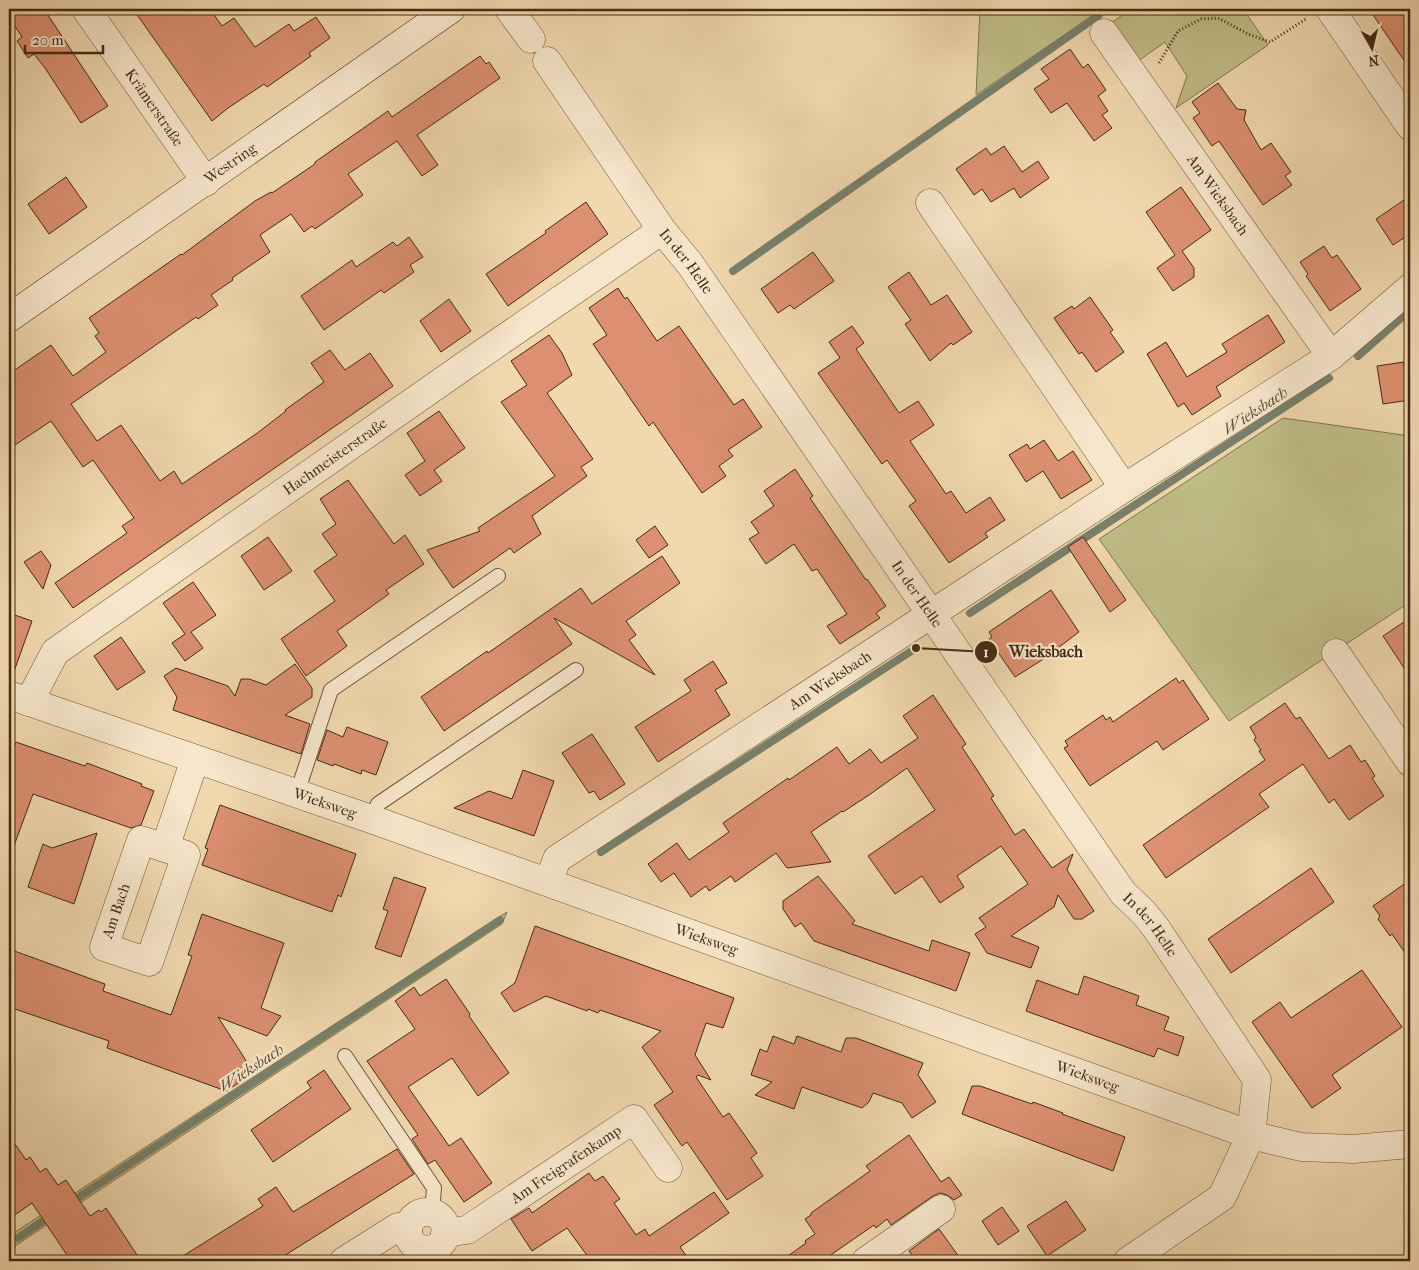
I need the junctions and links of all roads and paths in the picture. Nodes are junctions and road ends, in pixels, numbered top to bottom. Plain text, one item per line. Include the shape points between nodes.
1 (86, 9) edge
2 (451, 9) edge
3 (509, 9) edge
4 (1319, 13) edge
5 (1104, 33) dead end
6 (531, 39) dead end
7 (547, 61) dead end
8 (1143, 91) junction
9 (1410, 126) edge
10 (206, 182) junction
11 (930, 203) dead end
12 (662, 230) junction
13 (1410, 288) edge
14 (9, 318) edge
15 (1331, 356) junction
16 (1124, 488) junction
17 (498, 576) dead end
18 (931, 616) junction
19 (1336, 653) dead end
20 (576, 670) dead end
21 (19, 699) edge
22 (195, 759) junction
23 (1410, 762) edge
24 (297, 793) junction
25 (371, 819) junction
26 (165, 848) dead end
27 (548, 882) junction
28 (345, 1056) dead end
29 (1251, 1135) junction
30 (1410, 1144) edge
31 (668, 1168) dead end
32 (941, 1209) dead end
33 (439, 1223) junction
34 (898, 1252) edge
35 (344, 1261) edge
36 (866, 1261) edge
37 (1128, 1261) edge

1 - 10 street, Krämerstraße
2 - 10 street, Westring
3 - 6 street
4 - 8 path via 1270,42 1218,18 1201,19 1178,31
4 - 9 street
5 - 8 street, Am Wieksbach
7 - 12 street, In der Helle
8 - 15 street, Am Wieksbach
10 - 14 street, Westring
11 - 16 street
12 - 18 street, In der Helle via 690,264
12 - 21 street, Hachmeisterstraße via 55,652
13 - 15 street, Am Wieksbach
15 - 16 street, Am Wieksbach
16 - 18 street, Am Wieksbach
17 - 24 lane via 331,690
18 - 27 street, Am Wieksbach via 558,859
18 - 29 street, In der Helle via 1123,893 1156,928 1257,1080
19 - 23 street
20 - 25 lane via 378,804
21 - 22 street, Wieksweg
22 - 24 street, Wieksweg
22 - 26 street
24 - 25 street, Wieksweg
25 - 27 street, Wieksweg
27 - 29 street, Wieksweg
28 - 33 lane via 434,1188
29 - 30 street, Wieksweg via 1301,1146 1353,1149
29 - 37 street, In der Helle via 1222,1197
31 - 33 street, Am Freigrafenkamp via 634,1119 467,1230
32 - 34 street
33 - 35 street, Am Freigrafenkamp via 424,1213 416,1216 408,1230 398,1227
34 - 36 street

